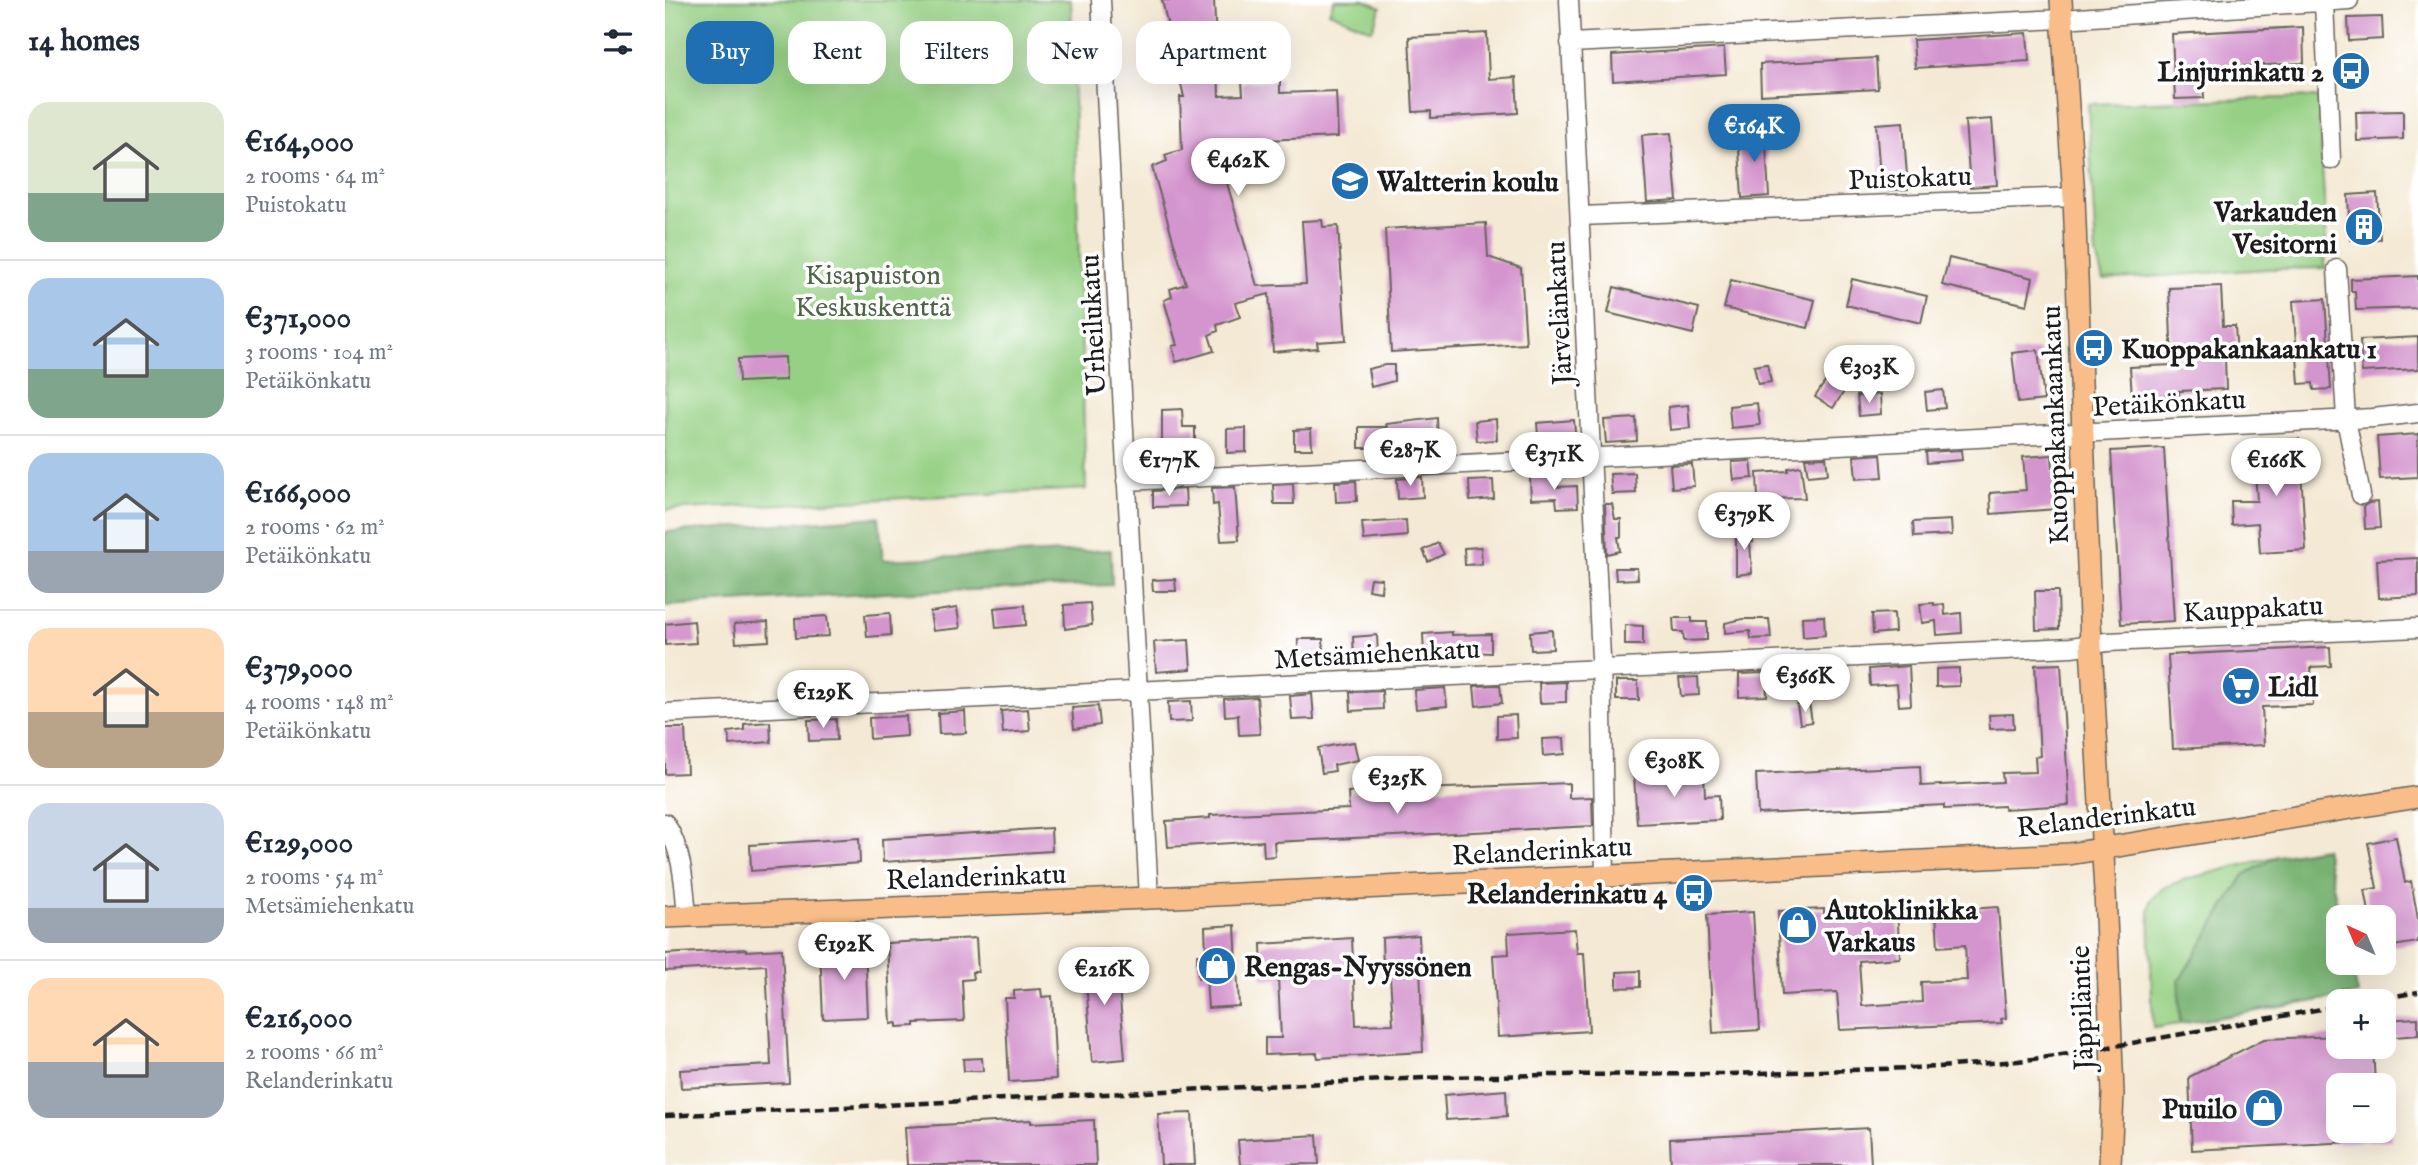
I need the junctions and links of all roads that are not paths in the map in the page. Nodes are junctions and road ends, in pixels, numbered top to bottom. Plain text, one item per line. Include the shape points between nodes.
1 (1101, 0) edge
2 (1569, 0) edge
3 (2349, 0) edge
4 (2324, 2) junction
5 (2062, 9) edge
6 (1570, 43) junction
7 (2330, 160) dead end
8 (2074, 197) junction
9 (1580, 216) junction
10 (2337, 269) dead end
11 (2418, 413) edge
12 (2346, 419) junction
13 (2082, 432) junction
14 (1591, 456) junction
15 (1126, 481) junction
16 (2361, 495) dead end
17 (2418, 628) edge
18 (2091, 645) junction
19 (1601, 669) junction
20 (1138, 691) junction
21 (665, 713) edge
22 (2418, 797) edge
23 (665, 823) edge
24 (2102, 848) junction
25 (1605, 875) junction
26 (1149, 898) junction
27 (687, 916) junction
28 (665, 917) edge
29 (2109, 1165) edge

1 - 15 street, Urheilukatu
2 - 6 street, Järvelänkatu
3 - 4 street
4 - 5 street
4 - 7 street
5 - 6 street
5 - 8 main road, Kuoppakankaankatu
6 - 9 street, Järvelänkatu
8 - 9 street, Puistokatu
8 - 13 main road, Kuoppakankaankatu
9 - 14 street, Järvelänkatu
10 - 12 street
11 - 12 street, Petäikönkatu
12 - 13 street, Petäikönkatu
12 - 16 street
13 - 14 street, Petäikönkatu
13 - 18 main road, Kuoppakankaankatu
14 - 15 street, Petäikönkatu
14 - 19 street, Järvelänkatu
15 - 20 street, Urheilukatu
17 - 18 street, Kauppakatu
18 - 19 street, Metsämiehenkatu
18 - 24 main road, Kuoppakankaankatu
19 - 20 street, Metsämiehenkatu
19 - 25 street, Järvelänkatu
20 - 21 street, Metsämiehenkatu
20 - 26 street, Urheilukatu
22 - 24 main road, Relanderinkatu
23 - 27 street via 680,851
24 - 25 main road, Relanderinkatu via 2069,854
24 - 29 main road, Jäppiläntie via 2113,1093
25 - 26 main road, Relanderinkatu
26 - 27 main road, Relanderinkatu
27 - 28 main road, Relanderinkatu

